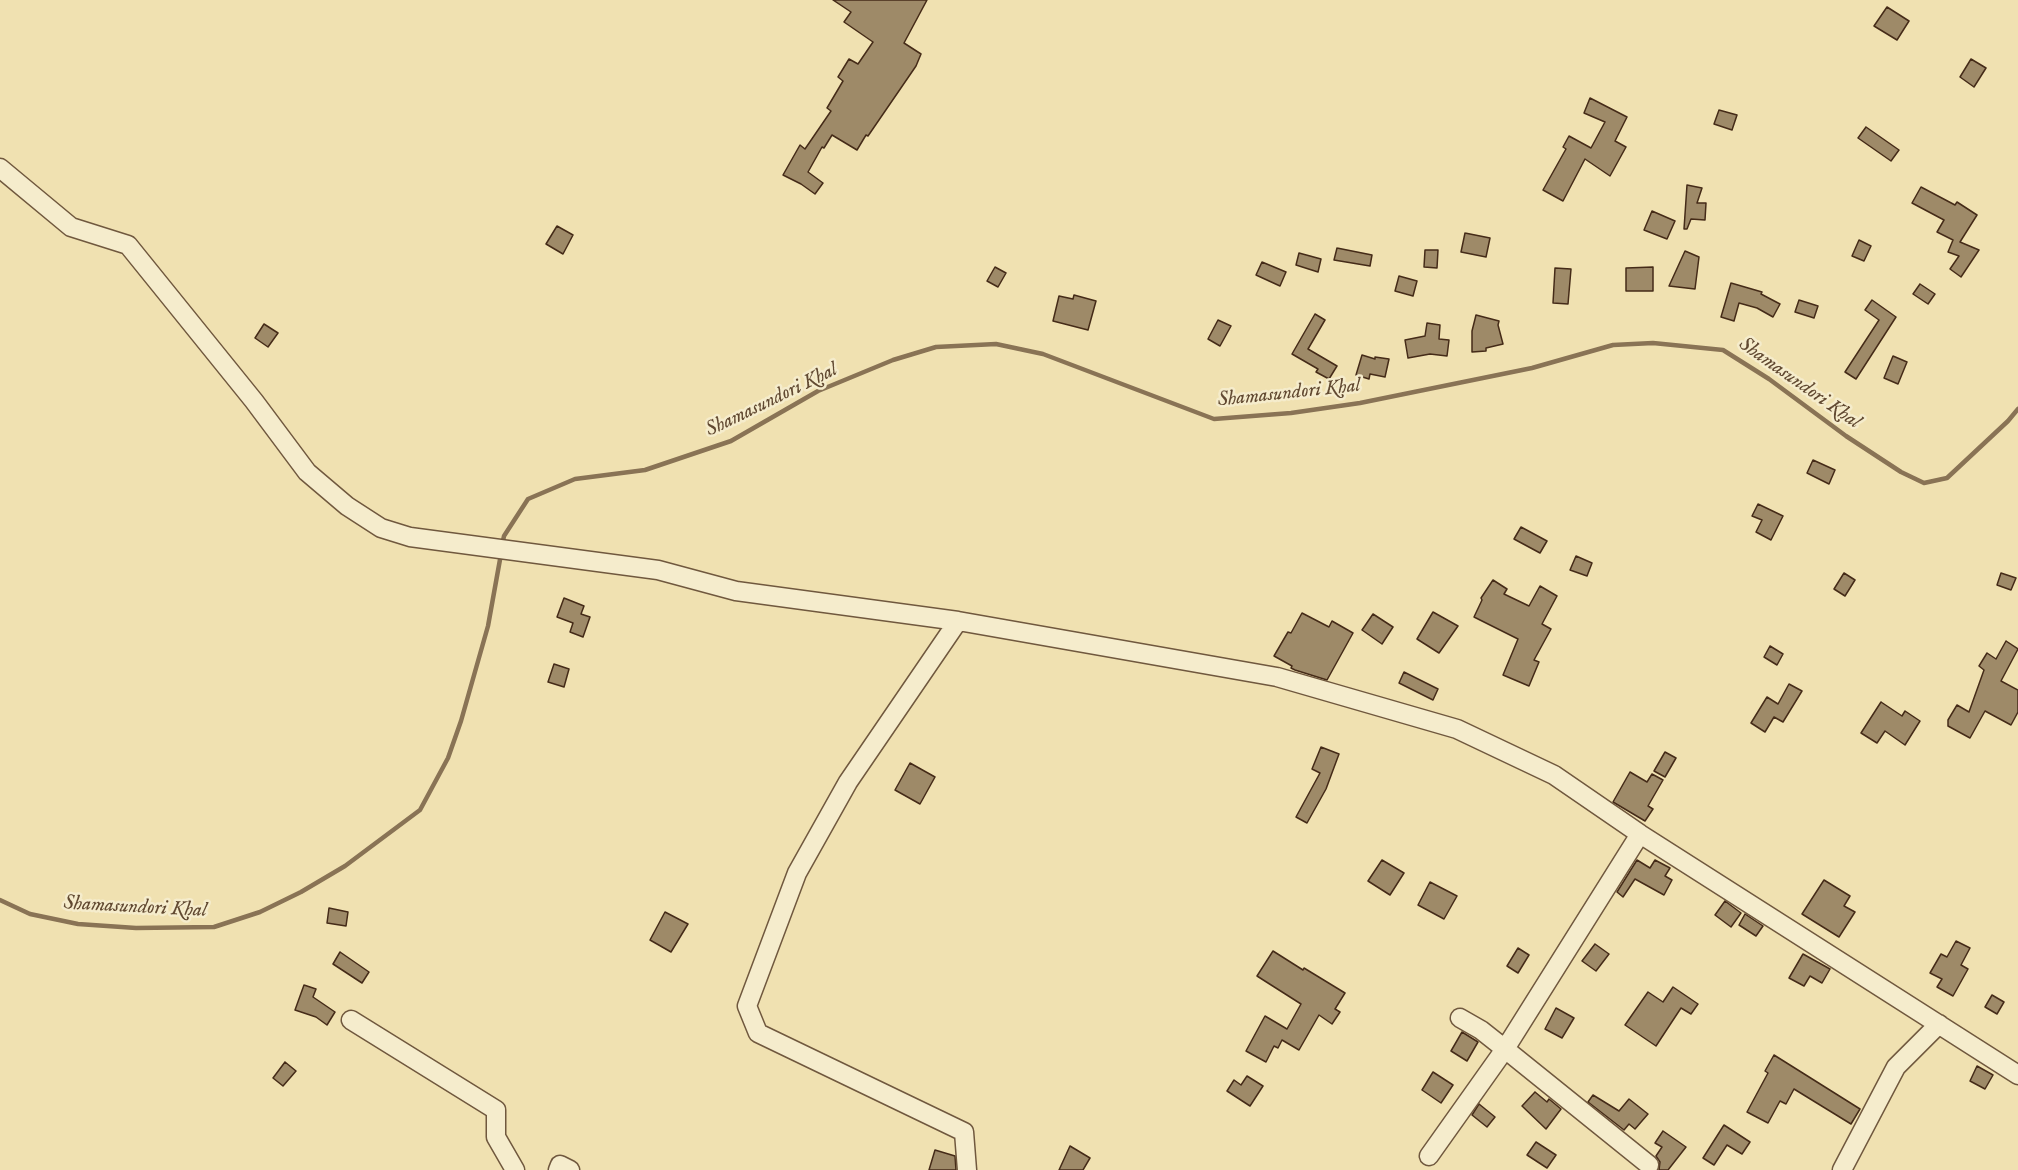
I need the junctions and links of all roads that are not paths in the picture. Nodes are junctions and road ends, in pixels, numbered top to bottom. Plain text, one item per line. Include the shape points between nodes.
1 (0, 168) edge
2 (958, 621) junction
3 (1640, 834) junction
4 (1460, 1018) dead end
5 (351, 1020) dead end
6 (1939, 1024) junction
7 (1505, 1048) junction
8 (2018, 1075) edge
9 (1429, 1156) dead end
10 (1648, 1165) dead end
11 (515, 1170) edge
12 (558, 1170) edge
13 (570, 1170) edge
14 (967, 1170) edge
15 (1842, 1170) edge

1 - 2 street via 71,227 128,245 307,472 381,528 410,537 658,570 736,591
2 - 3 street via 1277,677 1457,729 1554,775
2 - 14 street via 848,782 796,873 747,1006 758,1033 964,1132
3 - 6 street
3 - 7 street
4 - 7 street
5 - 11 street via 496,1110 496,1137
6 - 8 street
6 - 15 street via 1896,1067
7 - 9 street
7 - 10 street
12 - 13 street via 560,1165

